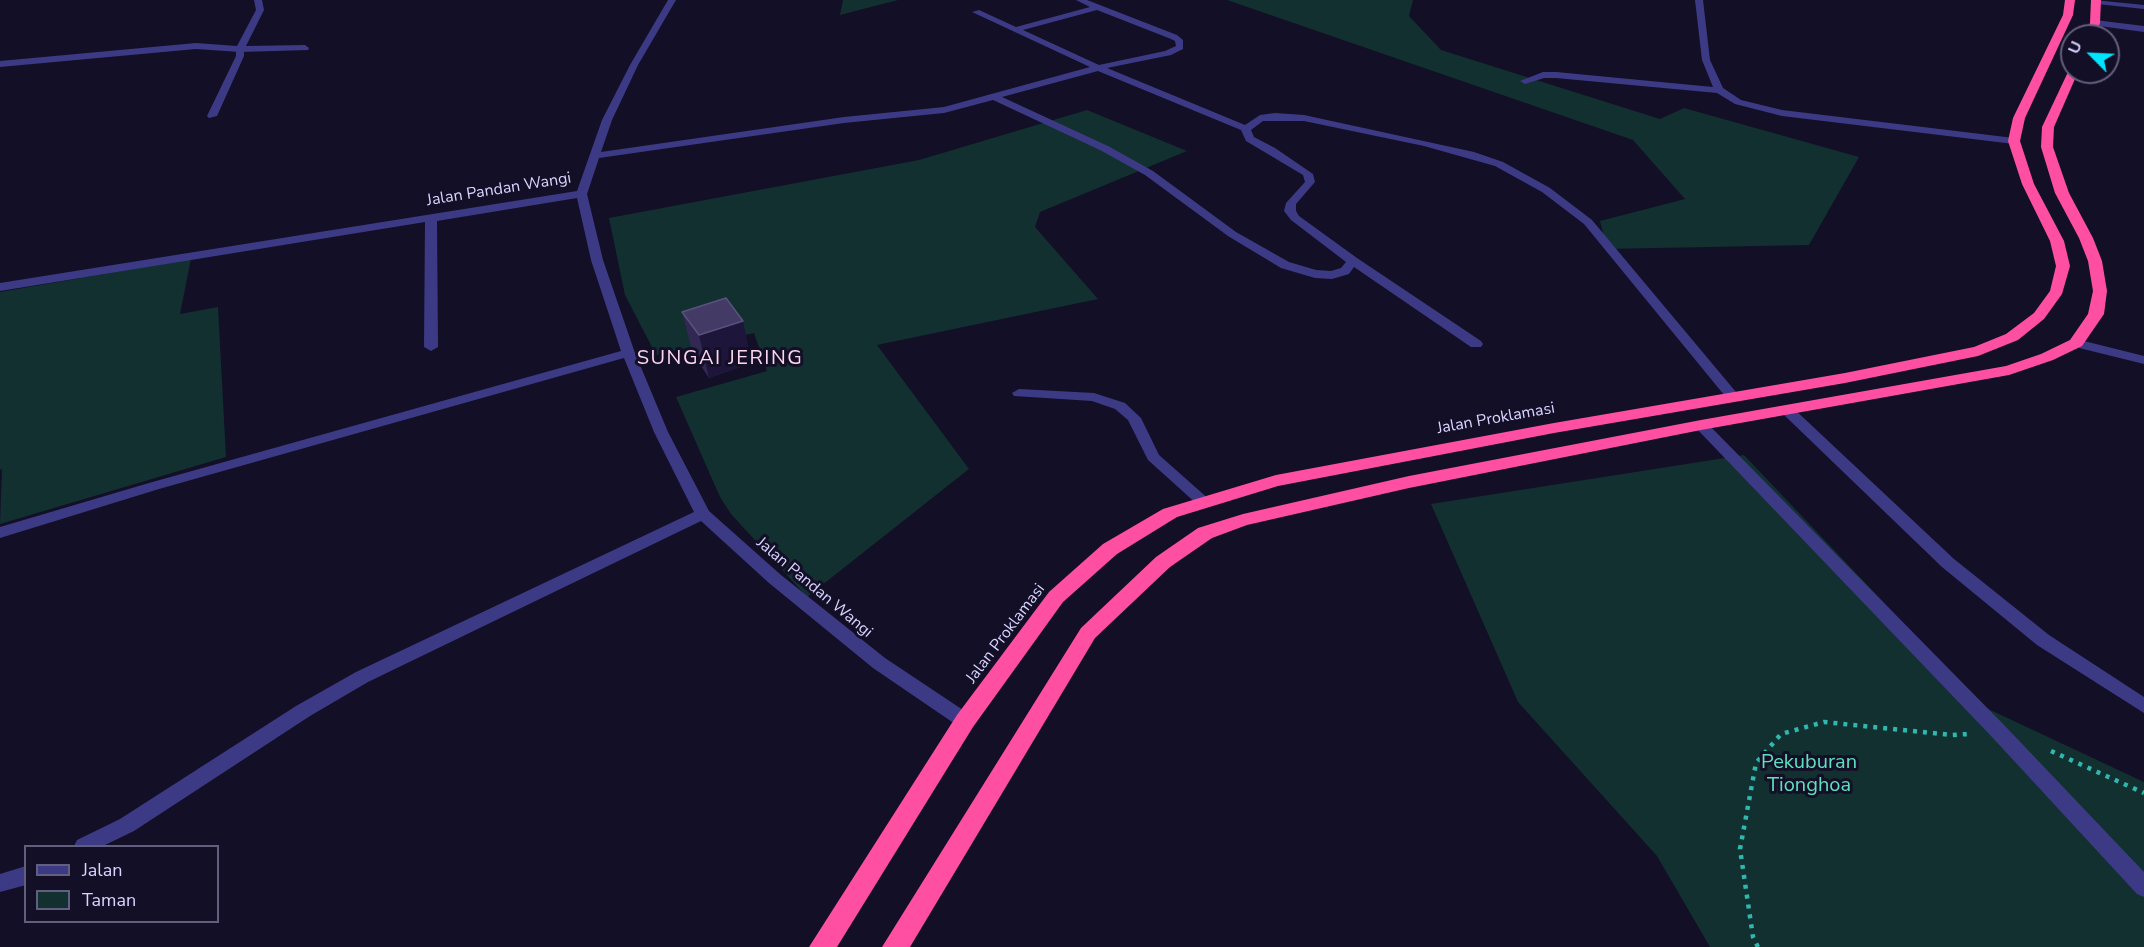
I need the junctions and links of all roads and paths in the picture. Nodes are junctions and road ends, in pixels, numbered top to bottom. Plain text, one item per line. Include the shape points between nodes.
1 (258, 0) edge
2 (672, 0) edge
3 (1080, 0) edge
4 (1698, 0) edge
5 (2070, 0) edge
6 (2097, 1) edge
7 (1097, 7) junction
8 (2144, 7) edge
9 (976, 12) dead end
10 (2095, 23) joint
11 (2144, 29) edge
12 (1015, 30) junction
13 (305, 48) dead end
14 (240, 49) junction
15 (0, 64) edge
16 (1099, 68) junction
17 (1525, 81) dead end
18 (2060, 84) edge
19 (1719, 90) junction
20 (995, 97) junction
21 (2045, 97) junction
22 (212, 116) dead end
23 (1246, 129) junction
24 (2014, 141) junction
25 (594, 156) junction
26 (582, 194) junction
27 (431, 218) junction
28 (1353, 261) junction
29 (0, 287) edge
30 (2076, 343) junction
31 (1476, 344) dead end
32 (431, 347) dead end
33 (628, 353) junction
34 (2144, 360) edge
35 (1018, 393) dead end
36 (1734, 398) junction
37 (1787, 410) junction
38 (1701, 425) junction
39 (1554, 428) junction
40 (1572, 450) junction
41 (1203, 501) junction
42 (703, 514) junction
43 (0, 532) edge
44 (2144, 706) edge
45 (965, 722) junction
46 (1999, 732) junction
47 (2048, 750) dead end
48 (2144, 793) edge
49 (86, 845) edge
50 (24, 876) edge
51 (0, 883) edge
52 (2144, 887) edge
53 (822, 947) edge
54 (895, 947) edge
55 (1758, 947) edge

1 - 14 street via 260,10
2 - 25 street via 634,64
3 - 7 street
4 - 19 street via 1706,60
5 - 21 highway
6 - 8 street
6 - 10 highway
7 - 12 street
7 - 16 street via 1174,37 1181,44 1168,53
9 - 12 street
10 - 11 street
12 - 16 street
13 - 14 street
14 - 15 street via 196,46
14 - 22 street via 240,57
16 - 20 street
16 - 23 street
17 - 19 street via 1556,75
18 - 21 highway
19 - 24 street via 1738,102 1782,113
20 - 25 street via 944,110 844,120
20 - 28 street via 1149,172 1232,234 1286,265 1308,273 1332,275 1345,271
21 - 24 highway via 2019,118
21 - 30 highway via 2047,147 2062,193 2089,246 2100,291 2096,314
23 - 28 street via 1250,140 1308,174 1310,182 1291,203 1290,211
23 - 36 street via 1260,118 1304,118 1470,154 1499,164 1588,222
24 - 36 highway, Jalan Proklamasi via 2063,266 2057,291 2039,316 2012,337 1978,351
25 - 26 street
26 - 27 street, Jalan Pandan Wangi
26 - 33 street, Jalan Pandan Wangi via 597,260
27 - 29 street, Jalan Pandan Wangi
27 - 32 street
28 - 31 street
30 - 34 street
30 - 37 highway via 2009,370
33 - 42 street, Jalan Pandan Wangi via 661,432
33 - 43 street
35 - 41 street via 1094,397 1120,406 1134,418 1153,458
36 - 39 highway, Jalan Proklamasi
37 - 38 highway
37 - 44 street via 1948,563 2043,640
38 - 40 highway
38 - 46 street
39 - 40 highway
39 - 41 highway, Jalan Proklamasi via 1276,481
40 - 54 highway via 1243,520 1205,533 1163,562 1088,633
41 - 45 highway, Jalan Proklamasi via 1170,513 1110,549 1056,597
42 - 45 street, Jalan Pandan Wangi via 775,579 879,663
42 - 49 street via 362,677 128,825
45 - 53 highway, Jalan Proklamasi
46 - 52 street
46 - 55 path via 1952,735 1824,722 1781,734 1756,763 1740,849 1753,937
47 - 48 path
50 - 51 street

